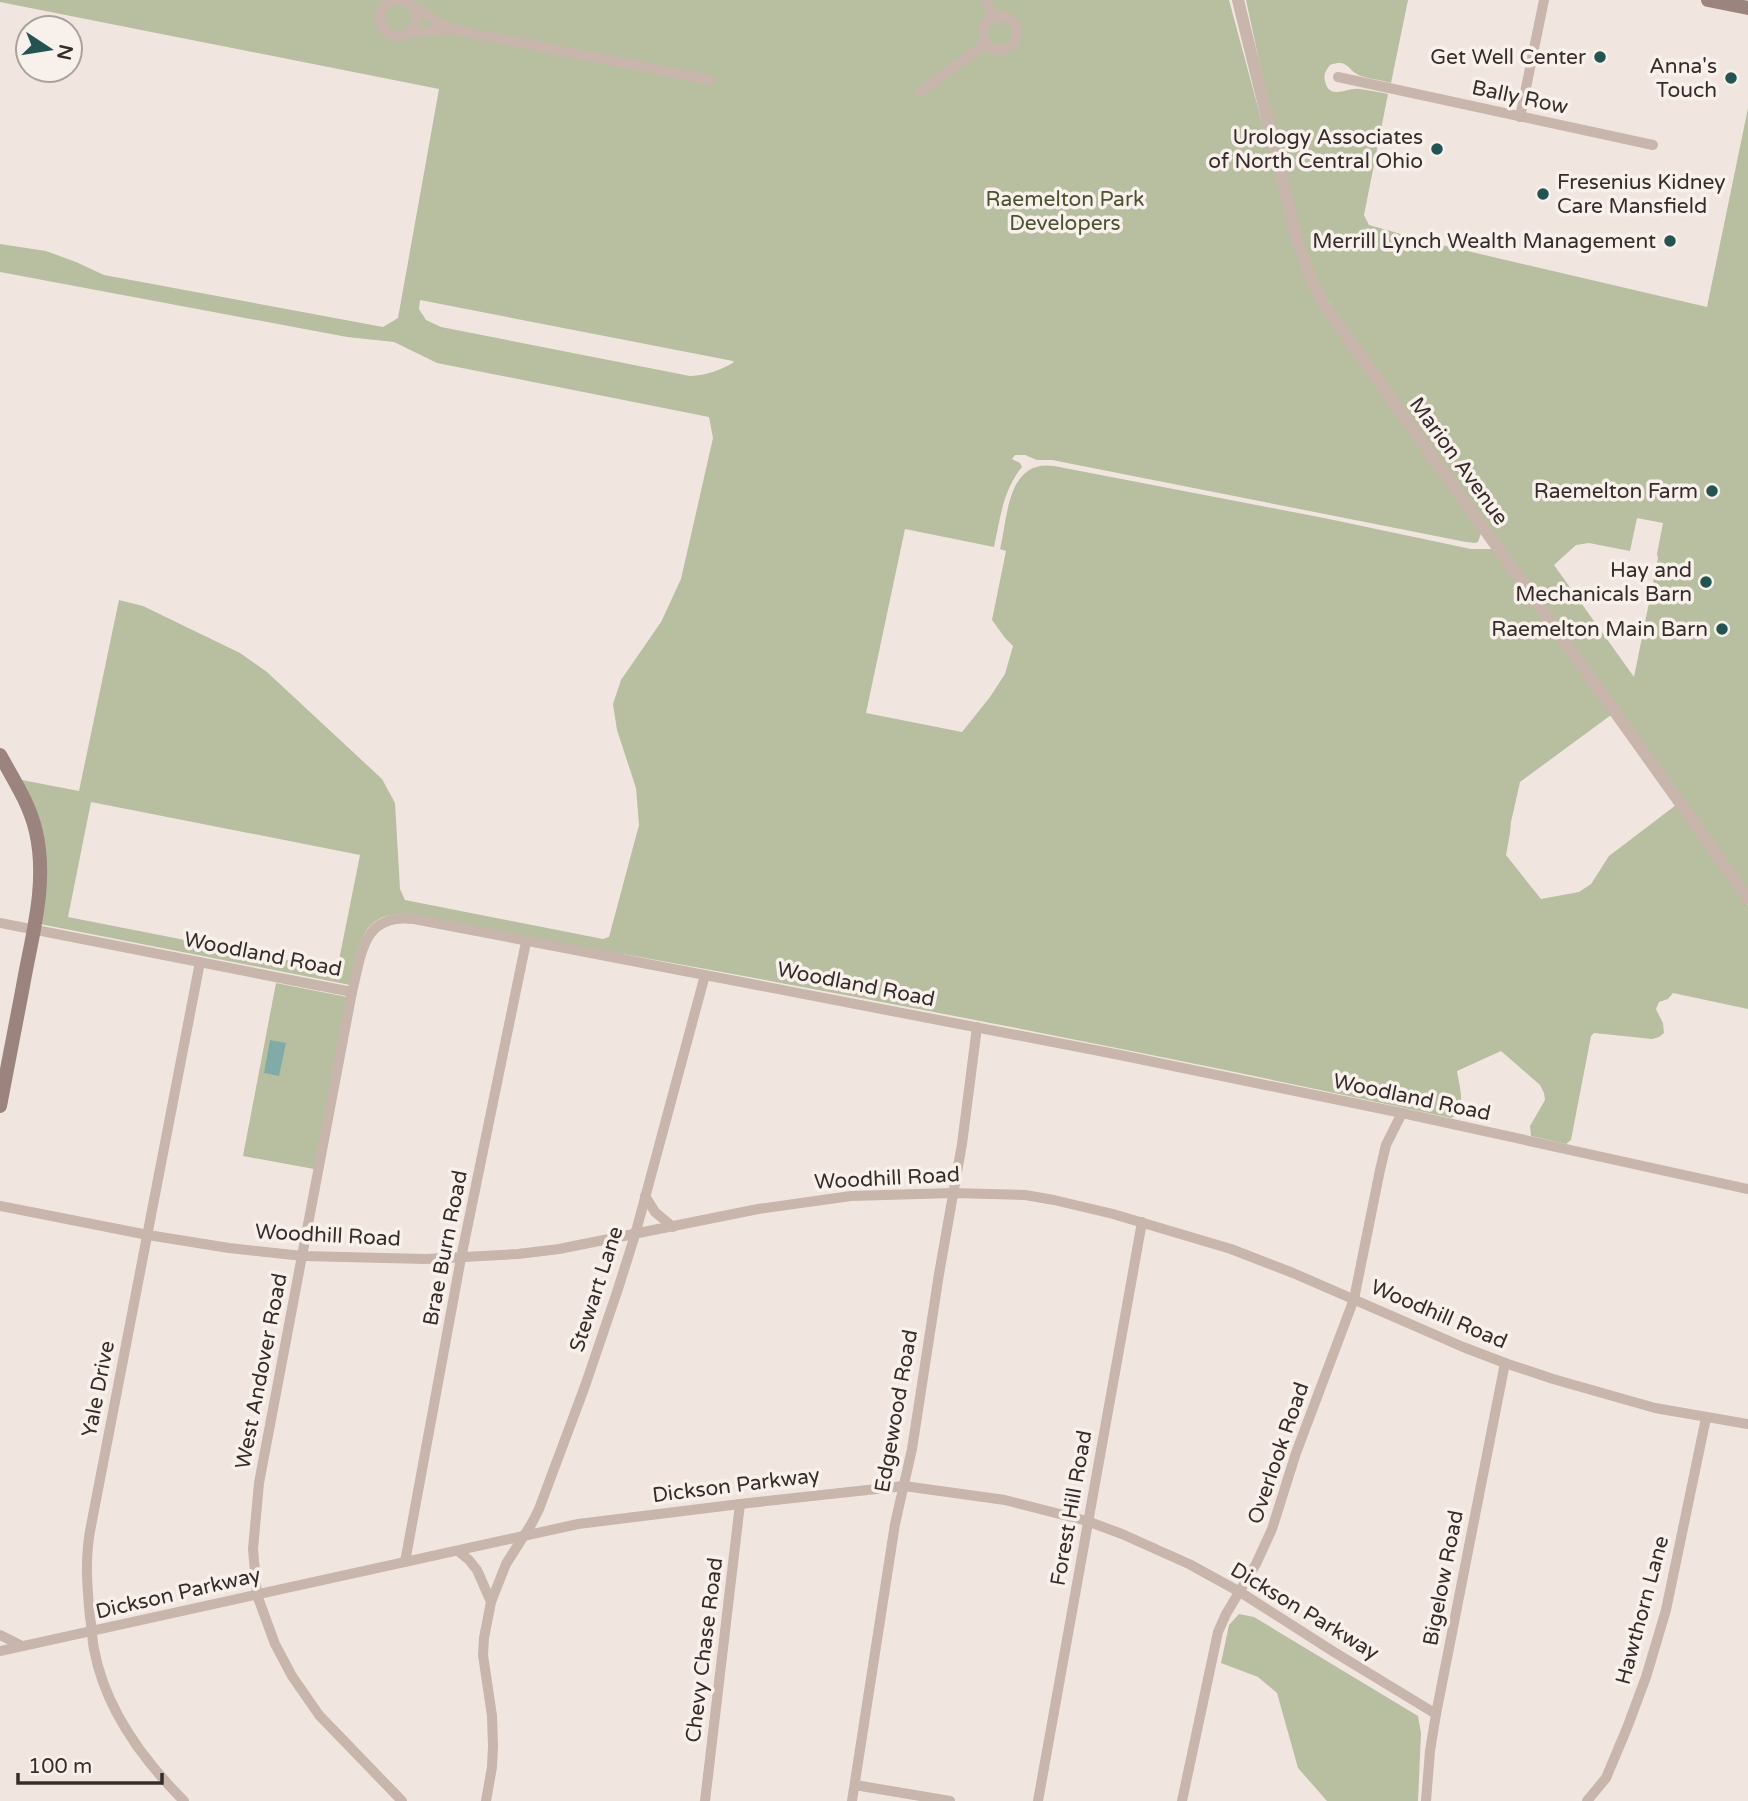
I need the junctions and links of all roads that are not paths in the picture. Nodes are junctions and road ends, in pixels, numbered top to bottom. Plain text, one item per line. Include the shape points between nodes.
1 (986, 0) edge
2 (1238, 0) edge
3 (1544, 0) edge
4 (1708, 0) edge
5 (407, 2) edge
6 (381, 4) edge
7 (1748, 8) edge
8 (993, 18) junction
9 (450, 29) junction
10 (408, 33) junction
11 (986, 43) junction
12 (1338, 77) dead end
13 (710, 80) dead end
14 (920, 92) dead end
15 (1520, 117) junction
16 (1653, 145) dead end
17 (0, 755) edge
18 (1748, 898) edge
19 (0, 923) edge
20 (33, 929) junction
21 (526, 942) junction
22 (200, 962) junction
23 (705, 975) junction
24 (352, 992) junction
25 (977, 1027) junction
26 (0, 1107) edge
27 (1402, 1113) junction
28 (1748, 1189) edge
29 (953, 1193) junction
30 (645, 1196) junction
31 (0, 1206) edge
32 (1142, 1222) junction
33 (673, 1227) junction
34 (148, 1235) junction
35 (635, 1235) junction
36 (303, 1256) junction
37 (461, 1258) junction
38 (1354, 1299) junction
39 (1505, 1363) junction
40 (1706, 1418) junction
41 (1748, 1424) edge
42 (904, 1486) junction
43 (740, 1504) junction
44 (1087, 1521) junction
45 (525, 1535) junction
46 (458, 1551) junction
47 (405, 1562) junction
48 (1240, 1592) junction
49 (257, 1595) junction
50 (491, 1602) junction
51 (92, 1631) junction
52 (0, 1635) edge
53 (22, 1646) junction
54 (0, 1651) edge
55 (1436, 1714) junction
56 (855, 1784) junction
57 (184, 1801) edge
58 (402, 1801) edge
59 (486, 1801) edge
60 (705, 1801) edge
61 (852, 1801) edge
62 (950, 1801) edge
63 (1038, 1801) edge
64 (1182, 1801) edge
65 (1426, 1801) edge
66 (1587, 1801) edge

1 - 8 street
2 - 18 street, Marion Avenue via 1297,240 1313,285
3 - 15 street
4 - 7 main road
5 - 6 street
5 - 9 street
5 - 10 street via 416,18
6 - 10 street via 386,32 394,36
8 - 11 street via 983,29
8 - 11 street via 1004,17 1013,23 1016,38 1000,51
9 - 10 street
9 - 13 street
11 - 14 street
12 - 15 street, Bally Row
15 - 16 street, Bally Row
17 - 20 main road via 32,817 37,839 41,876
19 - 20 street, Woodland Road
20 - 22 street, Woodland Road
20 - 26 main road
21 - 23 street, Woodland Road
21 - 24 street, Woodland Road via 414,919 390,919 376,926 367,939
21 - 37 street, Brae Burn Road
22 - 24 street, Woodland Road
22 - 34 street, Yale Drive
23 - 25 street, Woodland Road
23 - 30 street, Stewart Lane
24 - 36 street, West Andover Road
25 - 27 street, Woodland Road
25 - 29 street, Edgewood Road
27 - 28 street, Woodland Road
27 - 38 street, Overlook Road via 1386,1145
29 - 32 street, Woodhill Road via 1041,1198
29 - 33 street, Woodhill Road via 830,1199
29 - 42 street, Edgewood Road
30 - 33 street
30 - 35 street, Stewart Lane
31 - 34 street, Woodhill Road
32 - 38 street, Woodhill Road via 1242,1253
32 - 44 street, Forest Hill Road
33 - 35 street, Woodhill Road
34 - 36 street, Woodhill Road
34 - 51 street, Yale Drive via 87,1548
35 - 37 street, Woodhill Road via 559,1249
35 - 45 street, Stewart Lane via 589,1374 539,1510
36 - 37 street, Woodhill Road
36 - 49 street, West Andover Road via 259,1483 253,1549
37 - 47 street, Brae Burn Road
38 - 39 street, Woodhill Road
38 - 48 street, Overlook Road via 1272,1529
39 - 40 street, Woodhill Road via 1588,1390
39 - 55 street, Bigelow Road
40 - 41 street, Woodhill Road
40 - 66 street, Hawthorn Lane via 1666,1610 1646,1677 1605,1777
42 - 43 street, Dickson Parkway
42 - 44 street, Dickson Parkway via 1005,1500
42 - 56 street, Edgewood Road
43 - 45 street, Dickson Parkway
43 - 60 street, Chevy Chase Road
44 - 48 street, Dickson Parkway via 1189,1564
44 - 63 street, Forest Hill Road
45 - 46 street, Dickson Parkway
45 - 50 street, Stewart Lane via 506,1564
46 - 47 street, Dickson Parkway
46 - 50 street via 477,1570
47 - 49 street, Dickson Parkway
48 - 55 street, Dickson Parkway
48 - 64 street, Overlook Road via 1219,1632
49 - 51 street, Dickson Parkway
49 - 58 street, West Andover Road via 275,1644 305,1697
50 - 59 street, Stewart Lane via 483,1655 493,1746
51 - 53 street, Dickson Parkway
51 - 57 street, Yale Drive via 101,1675 119,1717 137,1747
52 - 53 street
53 - 54 street, Dickson Parkway
55 - 65 street, Bigelow Road
56 - 61 street, Edgewood Road
56 - 62 street

